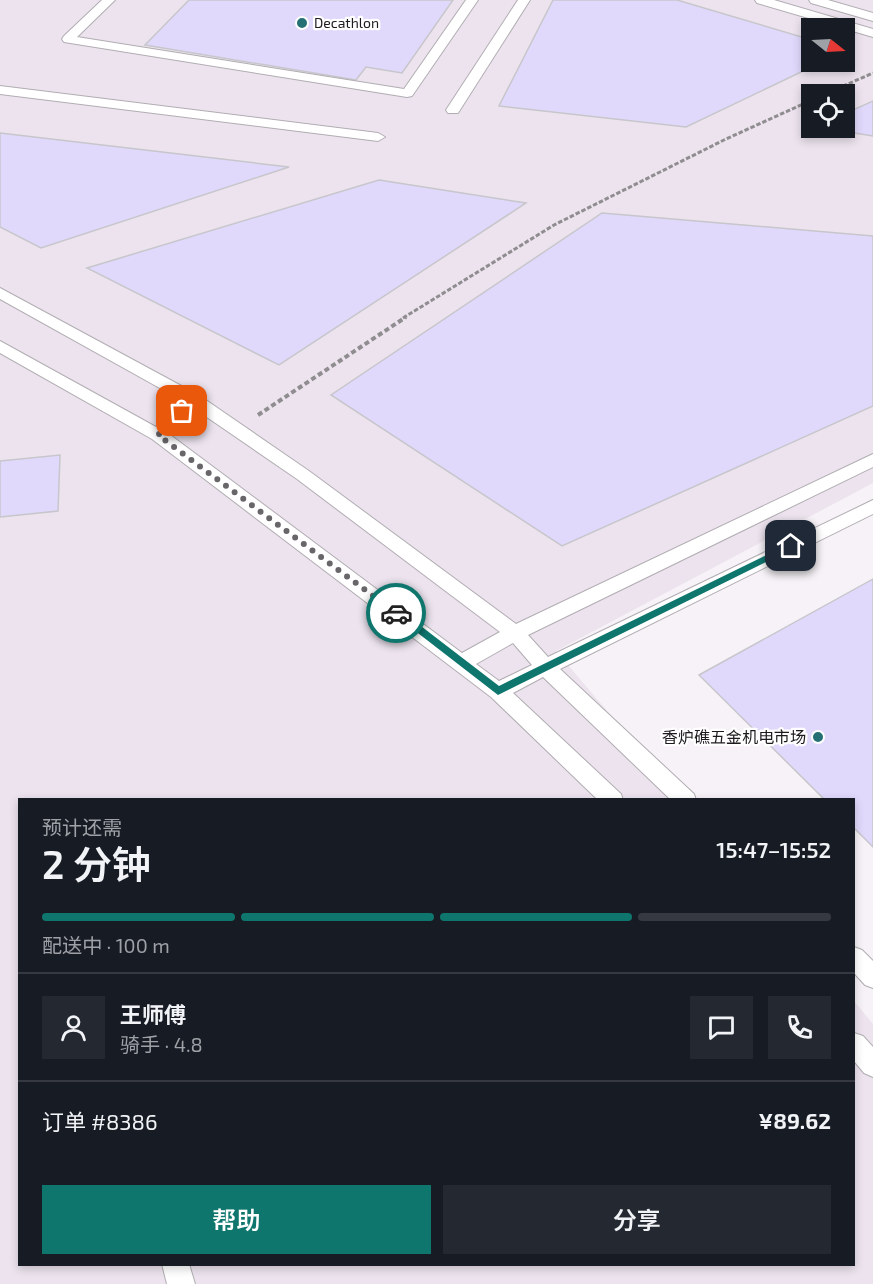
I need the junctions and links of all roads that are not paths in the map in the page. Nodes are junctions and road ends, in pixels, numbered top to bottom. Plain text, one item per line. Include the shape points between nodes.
1 (109, 0) edge
2 (472, 0) edge
3 (524, 0) edge
4 (761, 0) edge
5 (815, 0) edge
6 (873, 17) edge
7 (873, 33) edge
8 (0, 90) edge
9 (453, 110) dead end
10 (378, 137) dead end
11 (0, 293) edge
12 (0, 346) edge
13 (194, 400) junction
14 (158, 435) junction
15 (873, 460) edge
16 (873, 506) edge
17 (515, 633) junction
18 (462, 662) junction
19 (545, 667) junction
20 (498, 691) junction
21 (611, 798) edge
22 (684, 798) edge
23 (855, 958) edge
24 (873, 977) edge
25 (855, 1045) edge
26 (873, 1065) edge
27 (175, 1266) edge
28 (181, 1284) edge

1 - 2 lane via 68,39 407,93
3 - 9 lane
4 - 7 lane
5 - 6 lane
8 - 10 lane
11 - 13 lane
12 - 14 lane
13 - 14 lane
13 - 17 lane via 303,475
14 - 18 lane
15 - 17 lane
16 - 19 lane
17 - 18 lane
17 - 19 lane
18 - 20 lane
19 - 20 lane
19 - 22 lane
20 - 21 lane
23 - 24 lane
25 - 26 lane
27 - 28 lane

